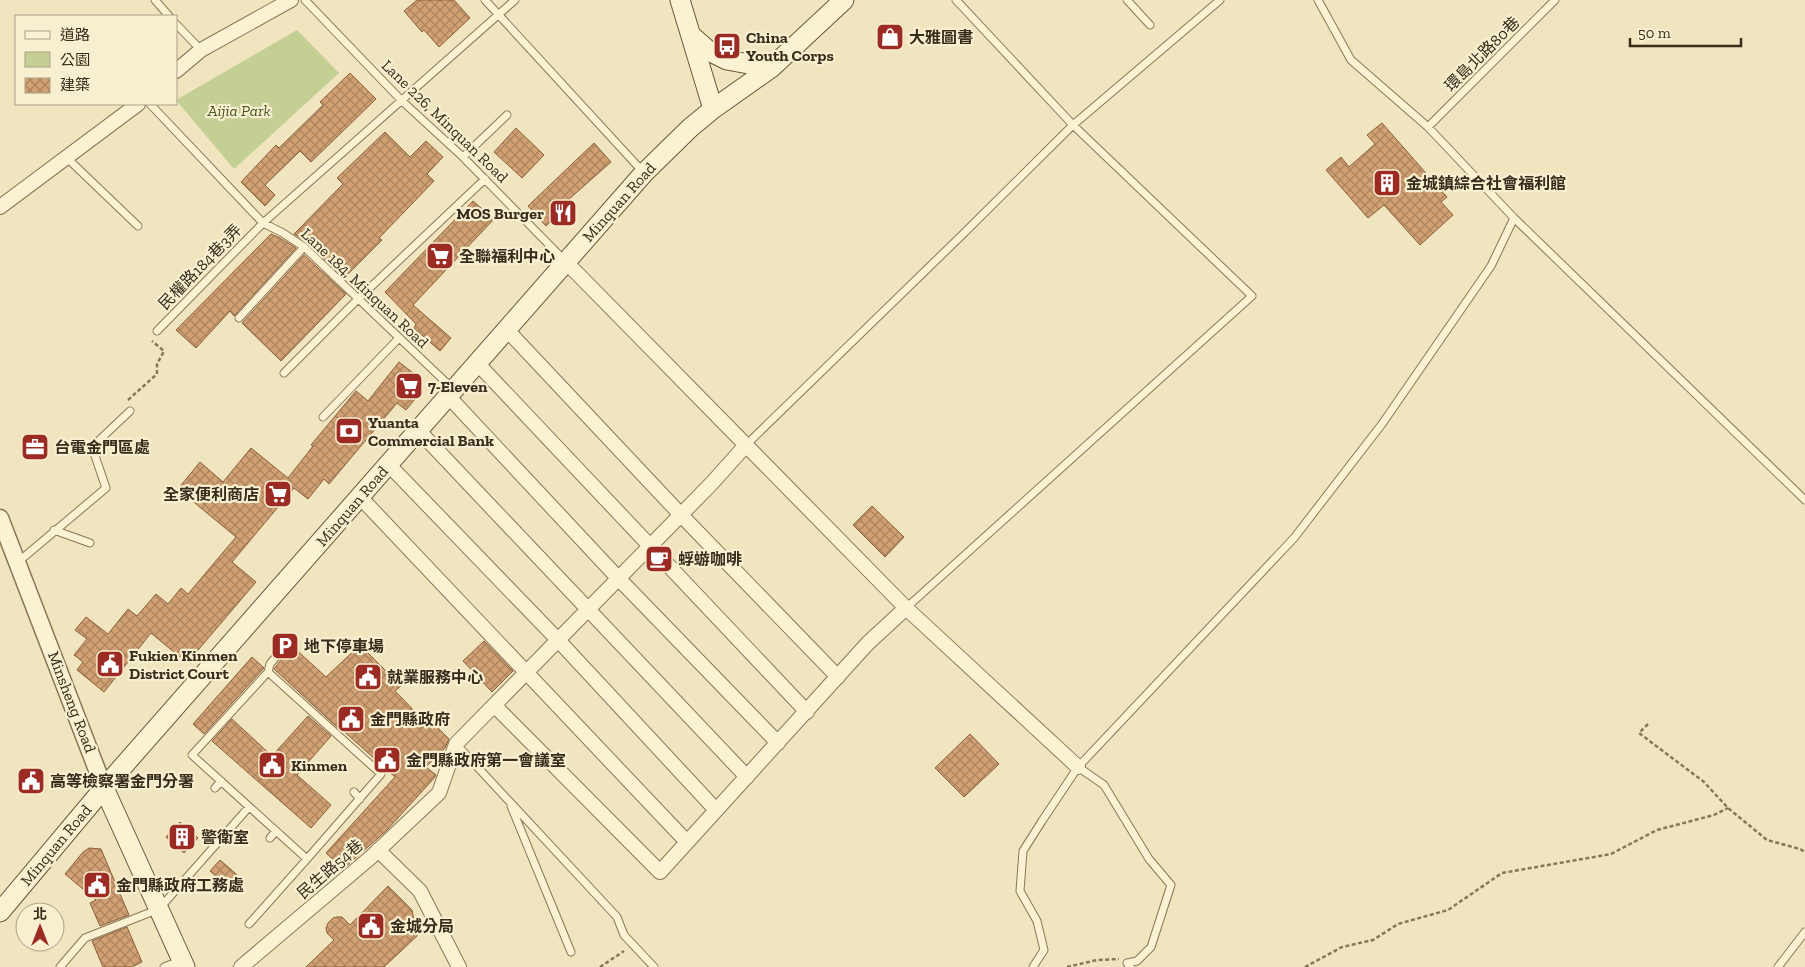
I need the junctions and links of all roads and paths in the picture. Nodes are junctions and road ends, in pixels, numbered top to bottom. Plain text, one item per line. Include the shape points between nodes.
1 (155, 0) edge
2 (291, 0) edge
3 (305, 0) edge
4 (485, 0) edge
5 (515, 0) edge
6 (680, 0) edge
7 (844, 0) edge
8 (956, 0) edge
9 (1127, 0) edge
10 (1220, 0) edge
11 (1318, 0) edge
12 (1555, 0) edge
13 (499, 14) junction
14 (168, 15) edge
15 (1150, 25) dead end
16 (178, 26) edge
17 (692, 36) junction
18 (201, 50) junction
19 (771, 68) junction
20 (178, 69) edge
21 (402, 101) junction
22 (137, 105) edge
23 (151, 105) edge
24 (713, 109) junction
25 (507, 115) dead end
26 (1073, 125) junction
27 (1428, 127) junction
28 (464, 157) junction
29 (67, 158) junction
30 (644, 173) junction
31 (485, 179) junction
32 (0, 207) edge
33 (1514, 218) junction
34 (263, 223) junction
35 (138, 226) dead end
36 (304, 248) junction
37 (566, 262) junction
38 (358, 299) junction
39 (240, 318) dead end
40 (507, 330) junction
41 (157, 331) joint
42 (399, 338) junction
43 (477, 363) junction
44 (284, 373) dead end
45 (451, 393) junction
46 (130, 411) joint
47 (323, 417) dead end
48 (418, 430) junction
49 (746, 445) junction
50 (388, 464) junction
51 (360, 497) junction
52 (1805, 500) edge
53 (681, 515) junction
54 (1, 524) edge
55 (54, 530) junction
56 (90, 543) dead end
57 (650, 546) junction
58 (18, 562) junction
59 (619, 579) junction
60 (906, 608) junction
61 (588, 610) junction
62 (558, 640) junction
63 (285, 646) dead end
64 (268, 672) junction
65 (526, 672) junction
66 (838, 677) junction
67 (494, 705) junction
68 (807, 712) junction
69 (1648, 724) dead end
70 (778, 743) junction
71 (456, 744) junction
72 (1078, 767) junction
73 (747, 777) junction
74 (221, 781) junction
75 (104, 788) junction
76 (215, 788) dead end
77 (354, 792) dead end
78 (360, 799) junction
79 (509, 801) junction
80 (249, 808) junction
81 (1728, 808) junction
82 (716, 810) junction
83 (276, 831) junction
84 (270, 838) dead end
85 (687, 842) junction
86 (378, 850) junction
87 (1805, 852) edge
88 (307, 859) junction
89 (159, 909) junction
90 (0, 912) edge
91 (249, 924) dead end
92 (1805, 932) edge
93 (631, 942) junction
94 (571, 952) dead end
95 (184, 964) edge
96 (1128, 965) edge
97 (60, 967) edge
98 (164, 967) edge
99 (241, 967) edge
100 (459, 967) edge
101 (600, 967) edge
102 (654, 967) edge
103 (1033, 967) edge
104 (1067, 967) edge
105 (1305, 967) edge
106 (1778, 967) edge

1 - 14 lane
2 - 18 street
3 - 21 lane, Lane 226, Minquan Road
4 - 13 lane
5 - 13 lane, 民權路184巷3弄
6 - 17 main road
7 - 19 main road, Minquan Road
8 - 26 lane
9 - 15 lane
10 - 26 lane
11 - 27 lane via 1351,60
12 - 27 lane, 環島北路80巷
13 - 21 lane, 民權路184巷3弄
13 - 30 lane
16 - 18 lane
17 - 19 main road via 709,51 727,60
17 - 24 main road
18 - 20 street
19 - 24 main road, Minquan Road
21 - 28 lane, Lane 226, Minquan Road
21 - 34 lane, 民權路184巷3弄
22 - 29 street
23 - 34 lane, Lane 184, Minquan Road
24 - 30 main road, Minquan Road
25 - 28 lane
26 - 49 lane
26 - 60 lane via 1252,296
27 - 33 lane
28 - 31 lane, Lane 226, Minquan Road
29 - 32 street
29 - 35 lane
30 - 37 main road, Minquan Road
31 - 37 lane, Lane 226, Minquan Road
31 - 38 lane
33 - 52 lane
33 - 72 lane via 1491,266 1382,424 1294,538
34 - 36 lane, Lane 184, Minquan Road
34 - 41 lane, 民權路184巷3弄
36 - 38 lane, Lane 184, Minquan Road
36 - 39 lane
37 - 40 main road, Minquan Road
37 - 49 street
38 - 42 lane, Lane 184, Minquan Road
38 - 44 lane
40 - 43 main road, Minquan Road
40 - 53 street
41 - 46 path via 150,340 164,351 156,374 125,402
42 - 45 lane, Lane 184, Minquan Road
42 - 47 lane
43 - 45 main road, Minquan Road
43 - 57 street
45 - 48 main road, Minquan Road
45 - 59 street
46 - 55 lane via 92,446 106,488
48 - 50 main road, Minquan Road
48 - 61 street
49 - 53 street
49 - 60 street
50 - 51 main road, Minquan Road
50 - 62 street
51 - 65 street
51 - 75 main road, Minquan Road
53 - 57 street
53 - 66 street
54 - 58 street, Minsheng Road
55 - 56 lane
55 - 58 lane
57 - 59 street
57 - 68 street
58 - 75 street, Minsheng Road
59 - 61 street
59 - 70 street
60 - 66 street
60 - 72 street
61 - 62 street
61 - 73 street
62 - 65 street
62 - 82 street
63 - 64 lane via 270,664
64 - 74 lane via 192,755
64 - 78 lane via 381,774
65 - 67 street
65 - 85 street
66 - 68 street
67 - 71 street
67 - 85 street via 660,872
68 - 70 street
69 - 81 path via 1639,734 1704,782
70 - 73 street
71 - 79 lane
71 - 86 street, 民生路54巷 via 439,793
72 - 96 lane via 1104,784 1149,859 1171,885 1150,947 1137,961
72 - 103 lane via 1023,851 1020,891 1037,921 1044,950
73 - 82 street
74 - 76 lane
74 - 80 lane
75 - 89 main road, Minsheng Road
75 - 90 main road, Minquan Road
77 - 78 lane
78 - 88 lane
79 - 93 lane via 617,917 624,935
79 - 94 lane
80 - 83 lane
80 - 89 lane
81 - 87 path via 1767,840
81 - 105 path via 1714,815 1657,830 1611,854 1502,873 1448,910 1398,924 1372,940 1342,947
82 - 85 street
83 - 84 lane
83 - 88 lane
86 - 99 street, 民生路54巷
86 - 100 street via 420,891
88 - 91 lane
89 - 95 main road, Minsheng Road
89 - 97 lane via 85,938
92 - 106 lane
93 - 101 path via 622,953
93 - 102 lane
95 - 98 lane
96 - 104 path via 1118,958

